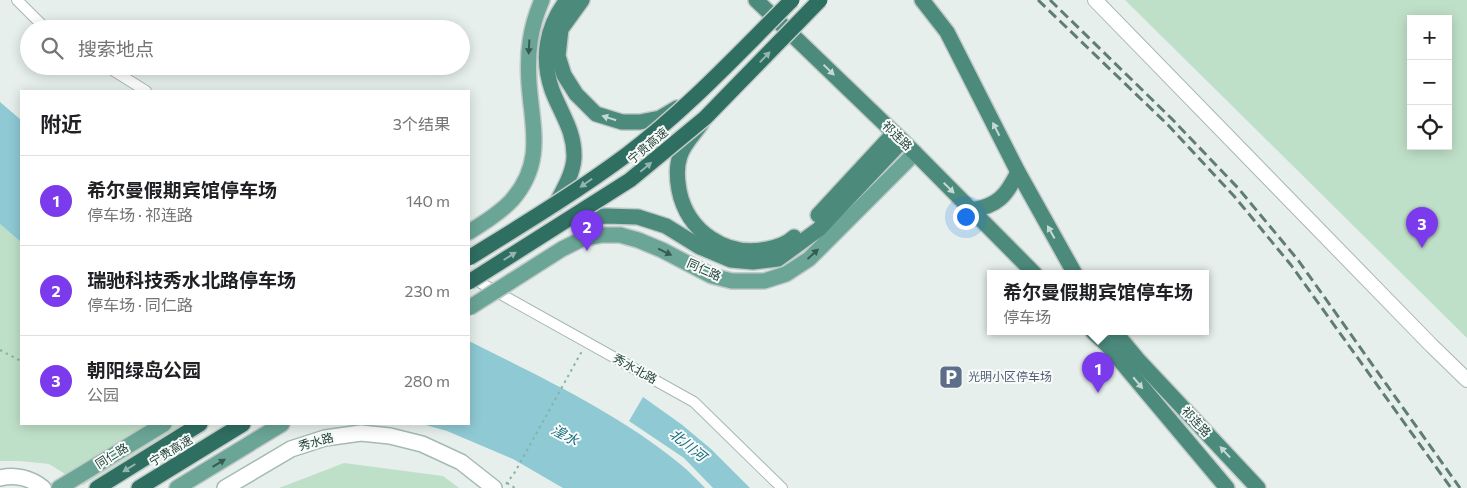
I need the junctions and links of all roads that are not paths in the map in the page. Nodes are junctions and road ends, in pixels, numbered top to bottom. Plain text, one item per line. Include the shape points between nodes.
1 (17, 0) edge
2 (542, 0) edge
3 (567, 0) edge
4 (582, 0) edge
5 (756, 0) edge
6 (792, 0) edge
7 (922, 0) edge
8 (1095, 0) edge
9 (819, 1) edge
10 (37, 20) edge
11 (120, 75) edge
12 (144, 90) edge
13 (701, 92) junction
14 (705, 118) junction
15 (898, 137) junction
16 (915, 154) junction
17 (1018, 172) junction
18 (556, 204) junction
19 (971, 210) junction
20 (569, 219) junction
21 (470, 231) edge
22 (703, 242) junction
23 (470, 257) edge
24 (1031, 270) edge
25 (1073, 270) edge
26 (470, 277) edge
27 (470, 281) edge
28 (470, 307) edge
29 (1096, 335) edge
30 (1117, 335) edge
31 (1467, 380) edge
32 (162, 425) edge
33 (198, 425) edge
34 (241, 425) edge
35 (280, 425) edge
36 (0, 478) edge
37 (501, 485) edge
38 (43, 488) edge
39 (59, 488) edge
40 (97, 488) edge
41 (139, 488) edge
42 (177, 488) edge
43 (225, 488) edge
44 (782, 488) edge
45 (1227, 488) edge
46 (1258, 488) edge

1 - 10 street
2 -> 21 main road via 529,38 529,83 535,143 532,162 512,200
3 - 18 highway via 550,29 546,48 546,69 552,90 569,124 573,140 574,160
13 -> 4 highway, bridge via 660,118 622,122 596,114 576,94 564,75 558,56 562,29
5 -> 15 highway, 祁连路
6 - 13 highway, 宁贵高速, bridge
17 -> 7 highway via 947,32
8 - 31 street
14 -> 9 highway, 宁贵高速, bridge
11 - 12 street
13 -> 18 highway, 宁贵高速, bridge via 626,155
20 -> 14 highway, 宁贵高速, bridge via 630,180
14 - 22 highway, bridge via 680,155 677,178 681,200
15 - 16 highway, 祁连路
15 - 22 highway via 790,241 753,252
16 -> 19 highway, 祁连路
28 -> 16 main road, 同仁路, bridge via 562,249 582,239 602,235 638,240 712,276 732,281 764,281 786,274 809,259
17 - 19 highway via 998,201 986,208
25 -> 17 highway
18 - 23 highway, 宁贵高速, bridge
19 - 24 highway, 祁连路
20 - 22 highway via 638,217
27 -> 20 highway, 宁贵高速, bridge
26 - 44 street, 秀水北路 via 694,402
29 -> 45 highway, 祁连路
46 -> 30 highway, 祁连路
32 - 39 main road, 同仁路
33 -> 40 highway, 宁贵高速
34 - 41 highway, 宁贵高速
42 -> 35 main road
36 - 38 main road via 9,475 34,481
37 - 43 main road, 秀水路 via 422,444 361,433 325,438 291,449

